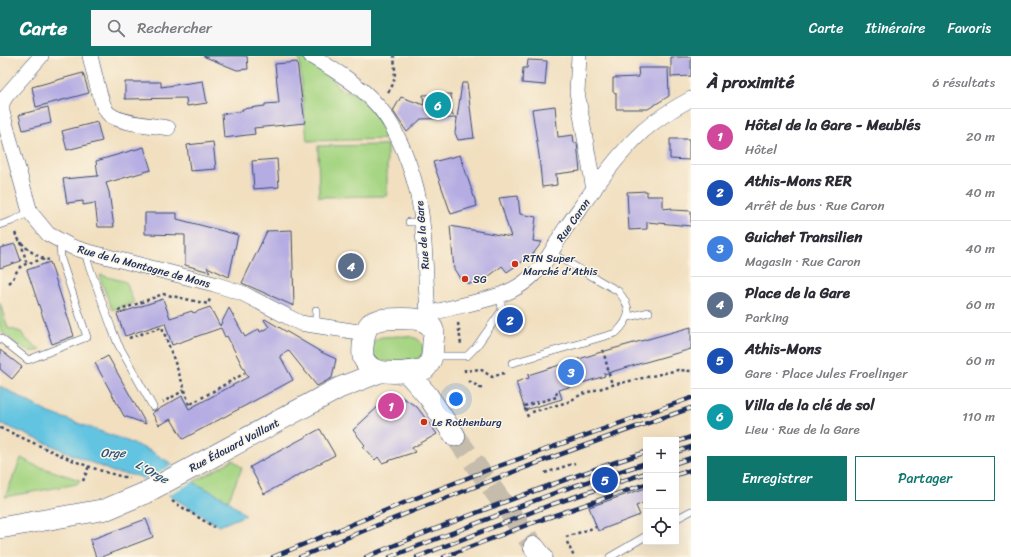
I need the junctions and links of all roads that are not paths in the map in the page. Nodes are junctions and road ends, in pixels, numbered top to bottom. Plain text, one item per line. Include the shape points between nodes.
1 (41, 56) edge
2 (90, 56) edge
3 (311, 56) edge
4 (579, 56) edge
5 (691, 99) edge
6 (1, 112) edge
7 (168, 128) dead end
8 (594, 190) junction
9 (30, 212) junction
10 (0, 225) edge
11 (60, 241) junction
12 (85, 251) junction
13 (551, 253) junction
14 (500, 295) junction
15 (316, 310) dead end
16 (649, 312) dead end
17 (422, 316) junction
18 (629, 316) junction
19 (316, 326) junction
20 (365, 333) junction
21 (0, 338) edge
22 (363, 358) junction
23 (512, 363) dead end
24 (421, 365) junction
25 (380, 372) junction
26 (349, 383) junction
27 (153, 407) road end
28 (455, 436) tunnel mouth
29 (691, 511) edge
30 (679, 517) edge
31 (0, 528) edge
32 (643, 538) edge
33 (610, 557) edge

1 - 6 street, Rue de la Montagne de Mons via 6,96
2 - 7 street via 102,105 108,114 124,122
3 - 17 street, Rue de la Gare via 356,86 376,104 391,124 403,150 419,200 416,222
4 - 8 street via 577,92
5 - 8 street, Rue Caron via 670,111 643,132 619,157
6 - 9 street, Rue de la Montagne de Mons
8 - 13 street, Rue Caron via 564,230
9 - 10 lane
9 - 11 street, Rue de la Montagne de Mons via 48,234
11 - 12 street, Rue de la Montagne de Mons
11 - 21 lane via 61,259 86,337 28,360
12 - 19 street, Rue de la Montagne de Mons via 227,288 300,323
12 - 27 lane via 118,344
13 - 14 street, Rue Caron via 535,274 513,290
13 - 18 lane via 618,291 628,307
14 - 17 street, Rue Caron
14 - 24 lane via 502,310 467,356 437,357
15 - 19 lane
16 - 18 lane
17 - 20 street via 375,321
17 - 24 street via 434,333
18 - 23 lane via 616,333
19 - 20 street, Rue de la Montagne de Mons
20 - 22 street
22 - 25 street via 367,364
22 - 26 street
24 - 25 street
24 - 28 street via 428,396
25 - 26 street, Rue Édouard Vaillant
26 - 31 street, Rue Édouard Vaillant, bridge via 199,464 139,486 127,502 107,509
29 - 30 lane
32 - 33 lane

